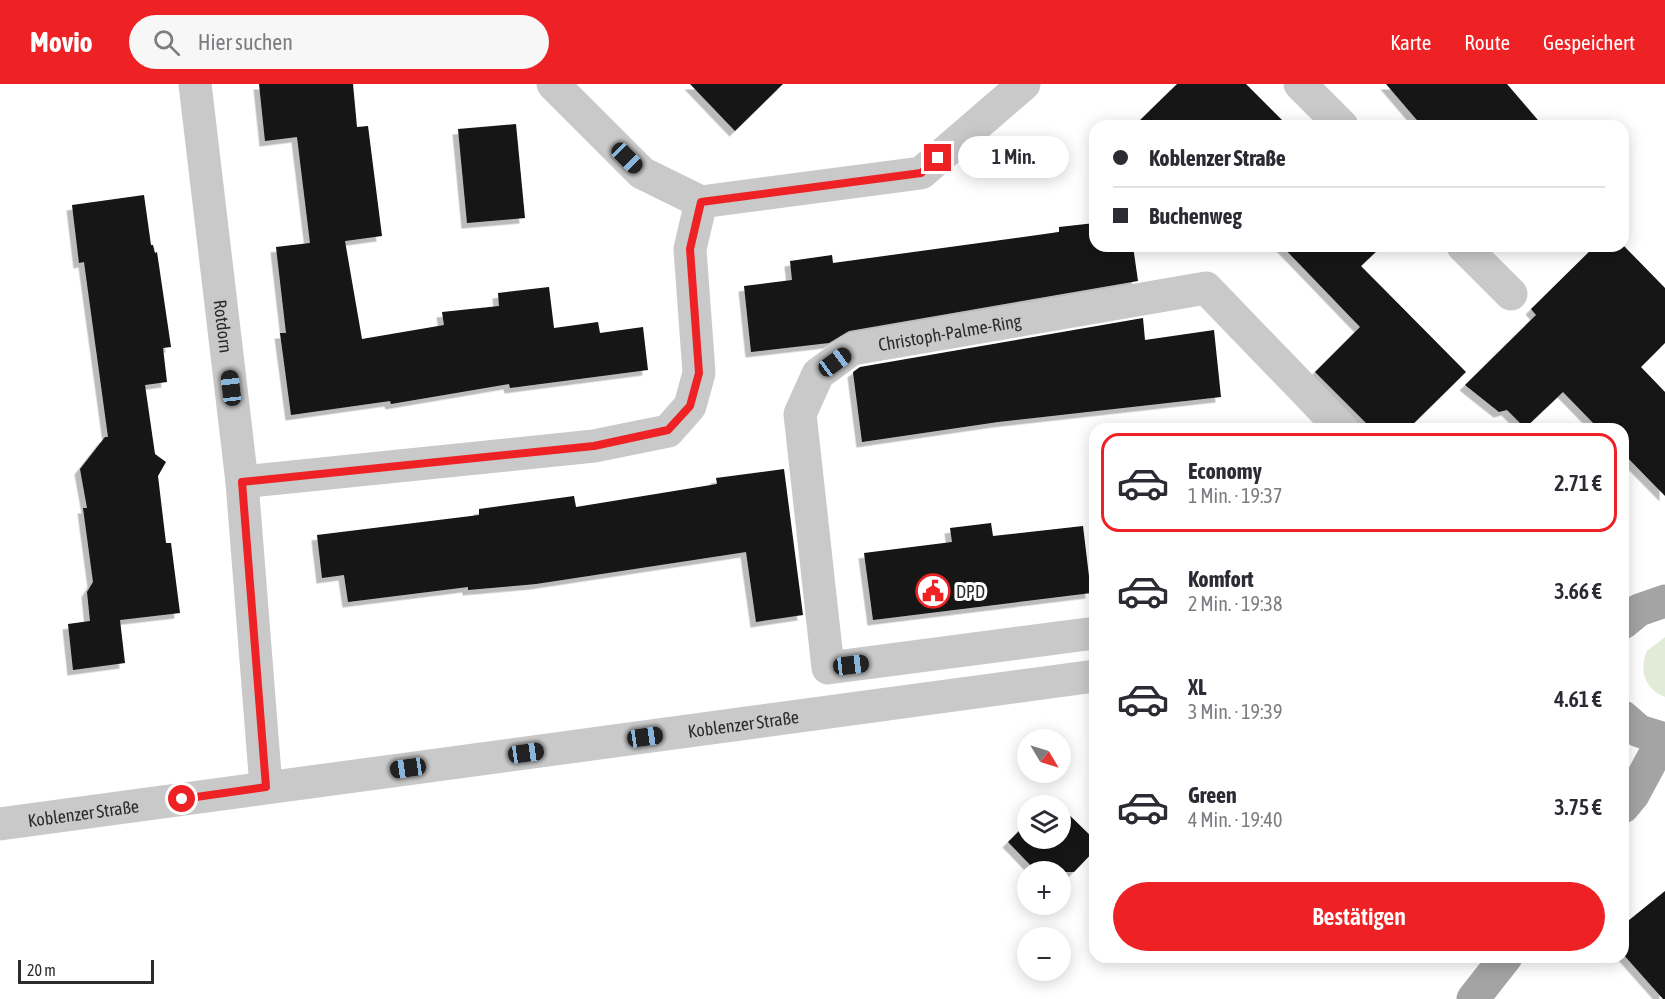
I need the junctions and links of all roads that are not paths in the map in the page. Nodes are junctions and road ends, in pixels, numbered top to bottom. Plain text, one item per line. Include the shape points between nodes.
1 (195, 84) edge
2 (553, 84) edge
3 (1024, 84) edge
4 (1306, 90) edge
5 (1336, 120) edge
6 (701, 202) junction
7 (1469, 252) edge
8 (1511, 294) dead end
9 (1336, 423) edge
10 (242, 482) junction
11 (1665, 602) edge
12 (1629, 618) edge
13 (1089, 634) edge
14 (828, 668) junction
15 (1089, 677) edge
16 (835, 712) junction
17 (1629, 722) edge
18 (1664, 739) edge
19 (266, 787) junction
20 (1629, 797) edge
21 (0, 824) edge
22 (1501, 963) edge
23 (1473, 999) edge

1 - 10 street, Rotdorn
2 - 6 street via 642,173
3 - 6 street via 921,173
4 - 5 street
6 - 10 street via 690,249 699,373 690,406 668,430 594,446
7 - 8 street
9 - 14 street, Christoph-Palme-Ring via 1206,288 852,349 818,374 800,414
10 - 19 street, Rotdorn
11 - 12 main road via 1639,610
13 - 14 street
14 - 16 street
15 - 16 street, Koblenzer Straße
16 - 19 street, Koblenzer Straße
17 - 18 main road via 1639,731
18 - 20 main road
19 - 21 street, Koblenzer Straße
22 - 23 main road

